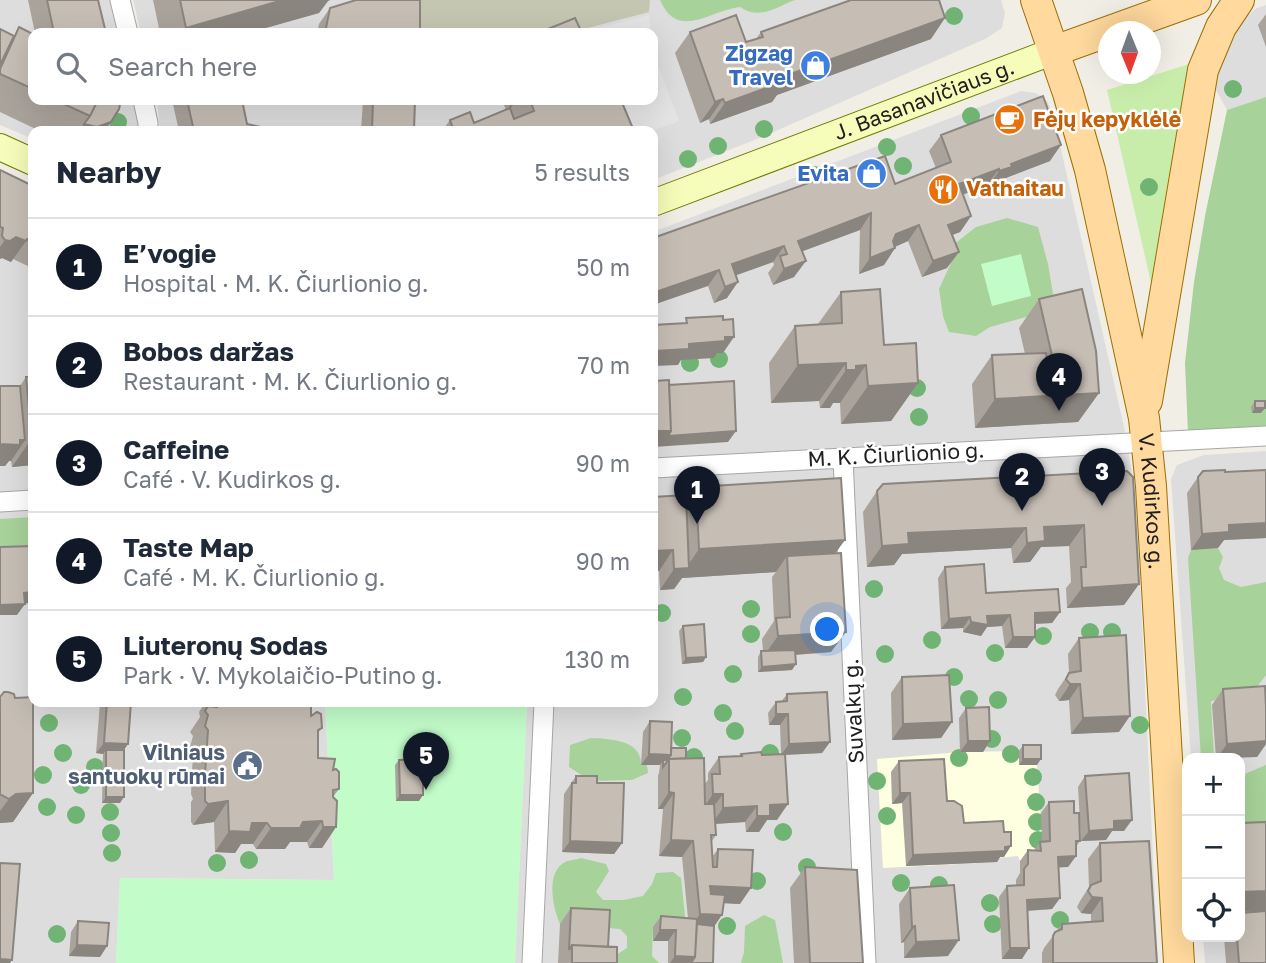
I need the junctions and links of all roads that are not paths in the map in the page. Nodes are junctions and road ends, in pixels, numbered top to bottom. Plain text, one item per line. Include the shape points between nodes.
1 (120, 0) edge
2 (1036, 0) edge
3 (1196, 0) edge
4 (1239, 0) edge
5 (127, 28) edge
6 (1054, 51) junction
7 (144, 105) edge
8 (148, 126) edge
9 (0, 147) edge
10 (28, 160) edge
11 (658, 201) edge
12 (1146, 430) junction
13 (1266, 436) edge
14 (843, 458) junction
15 (658, 468) edge
16 (28, 500) edge
17 (0, 502) edge
18 (544, 707) edge
19 (532, 963) edge
20 (866, 963) edge
21 (1179, 963) edge

1 - 5 street
2 - 6 main road, V. Kudirkos g.
3 - 6 main road, J. Basanavičiaus g.
4 - 12 main road via 1221,27 1203,70
6 - 11 main road, J. Basanavičiaus g.
6 - 12 main road, V. Kudirkos g. via 1090,170
7 - 8 street
9 - 10 main road
12 - 13 street, M. K. Čiurlionio g.
12 - 14 street, M. K. Čiurlionio g.
12 - 21 main road, V. Kudirkos g.
14 - 15 street, M. K. Čiurlionio g.
14 - 20 street, Suvalkų g.
16 - 17 street
18 - 19 street

